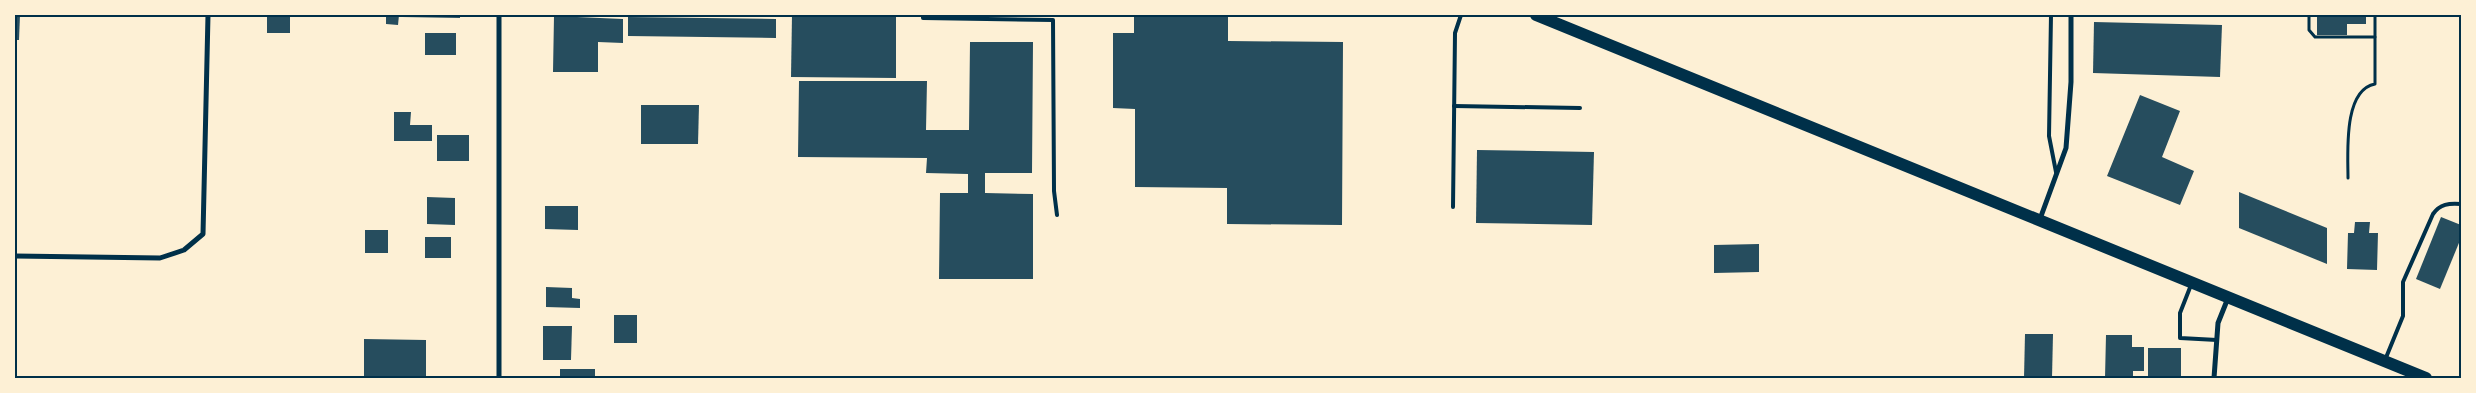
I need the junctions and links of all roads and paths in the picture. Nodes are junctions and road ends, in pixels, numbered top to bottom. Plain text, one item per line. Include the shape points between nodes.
1 (208, 15) edge
2 (498, 15) edge
3 (923, 15) edge
4 (1461, 15) edge
5 (1536, 15) edge
6 (2051, 15) edge
7 (2072, 15) edge
8 (2309, 15) edge
9 (2376, 15) edge
10 (1020, 17) edge
11 (2375, 37) junction
12 (1454, 106) junction
13 (1580, 108) dead end
14 (2056, 172) junction
15 (2348, 178) dead end
16 (2461, 204) edge
17 (1454, 207) dead end
18 (1057, 215) dead end
19 (2040, 219) junction
20 (15, 256) edge
21 (2192, 282) junction
22 (2228, 297) junction
23 (2217, 340) junction
24 (2384, 360) junction
25 (499, 378) edge
26 (2214, 378) edge
27 (2426, 378) edge

1 - 20 street via 203,234 184,250 160,258
2 - 25 street
3 - 10 lane via 922,18
4 - 12 lane via 1455,33
5 - 19 main road
6 - 14 lane via 2049,136
7 - 14 street via 2066,148
8 - 11 path via 2309,30 2315,37
9 - 11 path
10 - 18 lane via 1053,20
11 - 15 path via 2375,84 2361,90 2349,119
12 - 13 lane
12 - 17 lane
14 - 19 street
16 - 24 lane via 2438,207 2433,214 2404,282 2403,316
19 - 21 main road
21 - 22 main road
21 - 23 lane via 2180,314 2180,338
22 - 23 street via 2218,323
22 - 24 main road
23 - 26 street
24 - 27 main road

